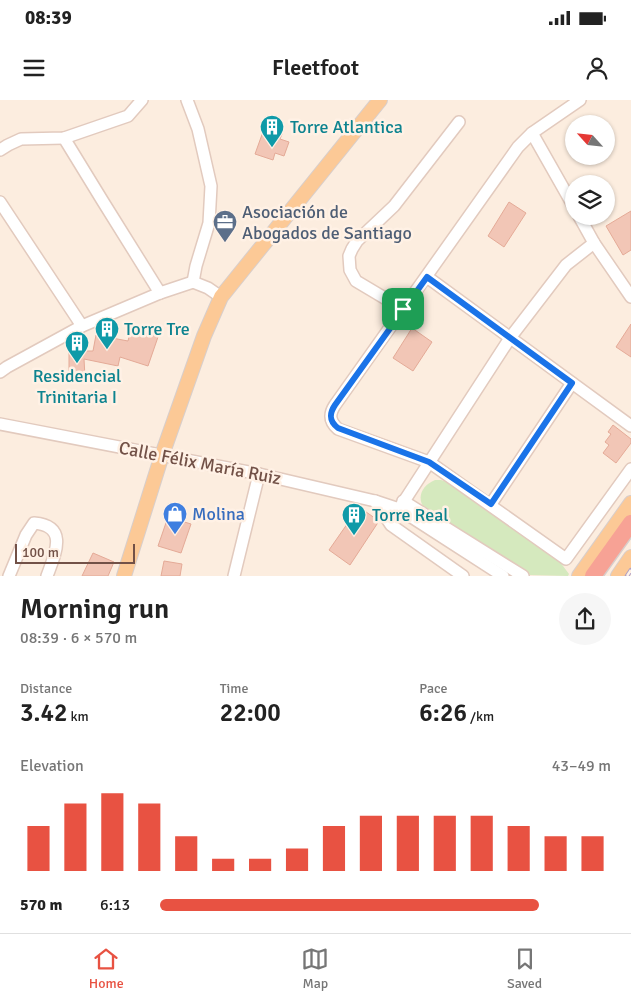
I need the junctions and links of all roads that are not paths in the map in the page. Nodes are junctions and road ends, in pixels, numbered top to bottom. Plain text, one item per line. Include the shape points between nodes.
1 (142, 100) edge
2 (187, 100) edge
3 (380, 100) edge
4 (580, 100) edge
5 (459, 122) dead end
6 (532, 133) junction
7 (64, 138) junction
8 (0, 150) edge
9 (565, 191) edge
10 (0, 202) edge
11 (584, 225) edge
12 (594, 243) junction
13 (427, 277) junction
14 (193, 282) junction
15 (160, 293) junction
16 (221, 297) junction
17 (631, 297) edge
18 (403, 309) junction
19 (82, 326) junction
20 (510, 338) junction
21 (2, 366) edge
22 (572, 383) junction
23 (0, 424) edge
24 (631, 426) edge
25 (162, 455) junction
26 (429, 462) junction
27 (631, 470) edge
28 (259, 474) junction
29 (375, 501) junction
30 (631, 503) edge
31 (491, 504) junction
32 (401, 505) junction
33 (631, 523) edge
34 (631, 541) edge
35 (631, 557) edge
36 (9, 576) edge
37 (47, 576) edge
38 (124, 576) edge
39 (234, 576) edge
40 (463, 576) edge
41 (503, 576) edge
42 (523, 576) edge
43 (579, 576) edge
44 (592, 576) edge
45 (607, 576) edge
46 (618, 576) edge

1 - 7 street via 128,116
2 - 14 street via 198,129 211,186 209,223
3 - 16 main road
4 - 6 street
5 - 18 street via 399,199 352,249 350,270 356,280
6 - 9 street
6 - 13 street via 506,163
7 - 8 street via 21,139
7 - 15 street
10 - 19 street
11 - 12 street
12 - 17 street
12 - 20 street via 566,265
13 - 18 street
13 - 20 street
14 - 15 street
14 - 16 street
15 - 19 street
16 - 25 main road
18 - 26 street via 332,410 331,419 338,428
19 - 21 street
20 - 22 street
20 - 26 street
22 - 24 street
22 - 31 street
23 - 25 street, Calle Félix María Ruiz
25 - 28 street, Calle Félix María Ruiz
25 - 38 main road
26 - 31 street
26 - 32 street
27 - 31 street via 566,558
28 - 29 street, Calle Félix María Ruiz
28 - 39 street
29 - 32 street, Calle Félix María Ruiz
29 - 40 street via 392,525
30 - 43 main road
32 - 41 street
32 - 42 street
33 - 44 highway
34 - 45 highway
35 - 46 main road
36 - 37 street via 34,523 49,527 57,540

